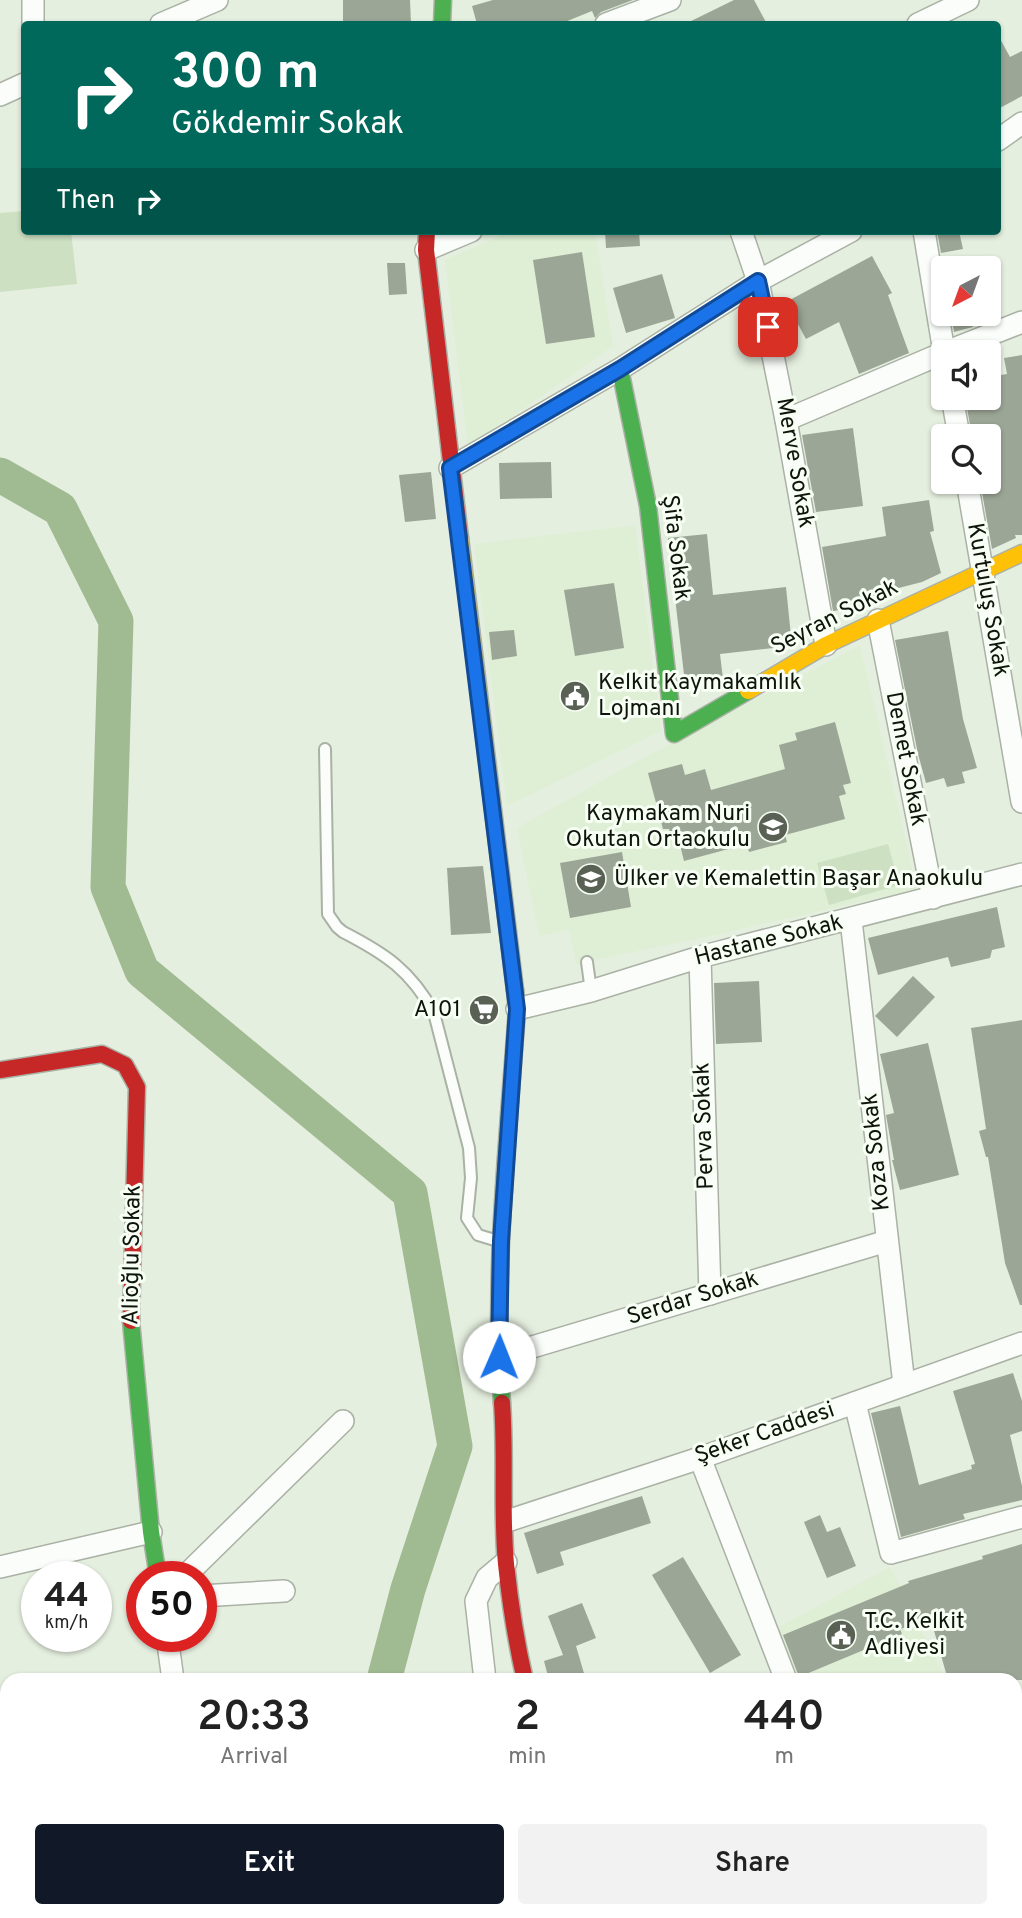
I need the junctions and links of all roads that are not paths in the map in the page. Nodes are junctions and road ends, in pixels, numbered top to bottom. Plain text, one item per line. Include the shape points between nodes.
1 (33, 0) edge
2 (217, 0) edge
3 (443, 0) edge
4 (968, 0) edge
5 (665, 7) edge
6 (941, 19) edge
7 (33, 21) edge
8 (168, 21) edge
9 (442, 21) edge
10 (616, 21) edge
11 (21, 85) edge
12 (0, 95) edge
13 (1022, 123) edge
14 (1001, 138) edge
15 (451, 235) edge
16 (742, 235) edge
17 (844, 235) edge
18 (925, 235) edge
19 (427, 240) edge
20 (758, 281) junction
21 (1022, 323) edge
22 (942, 340) edge
23 (976, 340) edge
24 (931, 358) edge
25 (620, 369) junction
26 (786, 420) junction
27 (450, 468) junction
28 (969, 494) edge
29 (1022, 553) edge
30 (982, 572) junction
31 (878, 620) junction
32 (826, 645) junction
33 (674, 734) joint
34 (325, 749) dead end
35 (1022, 802) edge
36 (1022, 874) edge
37 (933, 898) junction
38 (851, 920) junction
39 (711, 952) junction
40 (587, 962) dead end
41 (591, 991) junction
42 (517, 1009) junction
43 (0, 1070) edge
44 (501, 1241) junction
45 (887, 1241) junction
46 (710, 1294) junction
47 (1022, 1343) edge
48 (499, 1357) junction
49 (904, 1385) junction
50 (855, 1403) junction
51 (343, 1421) dead end
52 (699, 1458) junction
53 (1022, 1517) edge
54 (507, 1521) junction
55 (152, 1532) junction
56 (156, 1561) edge
57 (200, 1561) edge
58 (506, 1562) junction
59 (0, 1567) edge
60 (284, 1591) dead end
61 (217, 1595) edge
62 (169, 1652) edge
63 (172, 1673) edge
64 (484, 1673) edge
65 (523, 1673) edge
66 (783, 1673) edge

1 - 7 street
2 - 8 street
3 - 9 main road
4 - 6 street
5 - 10 street
11 - 12 street
13 - 14 street
15 - 19 street
16 - 20 street, Merve Sokak
17 - 20 street
18 - 22 street
19 - 27 main road
20 - 25 street
20 - 26 street, Merve Sokak
21 - 23 street
24 - 26 street
25 - 27 street
25 - 33 main road, Şifa Sokak via 648,506
26 - 32 street, Merve Sokak
27 - 42 main road
28 - 30 street, Kurtuluş Sokak
29 - 30 main road, Seyran Sokak
30 - 31 main road, Seyran Sokak
30 - 35 street, Kurtuluş Sokak
31 - 32 main road, Seyran Sokak
31 - 37 street, Demet Sokak
32 - 33 main road, Seyran Sokak
34 - 44 lane via 328,914 343,932 402,968 435,1013 469,1148 467,1218 478,1236
36 - 37 street, Hastane Sokak
37 - 38 street, Hastane Sokak
38 - 39 street, Hastane Sokak
38 - 45 street, Koza Sokak
39 - 41 street, Hastane Sokak
39 - 46 street, Perva Sokak
40 - 41 lane
41 - 42 street, Hastane Sokak
42 - 44 main road
43 - 55 main road, Alioğlu Sokak via 102,1054 125,1065 137,1087 131,1323
44 - 48 main road
45 - 46 street, Serdar Sokak
45 - 49 street, Koza Sokak
46 - 48 street, Serdar Sokak
47 - 49 street, Şeker Caddesi
48 - 54 main road
49 - 50 street, Şeker Caddesi
50 - 52 street, Şeker Caddesi
50 - 53 street via 891,1553
51 - 57 street
52 - 54 street, Şeker Caddesi
52 - 66 street
54 - 58 main road
55 - 56 main road, Alioğlu Sokak
55 - 59 street
58 - 64 street via 487,1578 476,1601
58 - 65 main road
60 - 61 street
62 - 63 street

